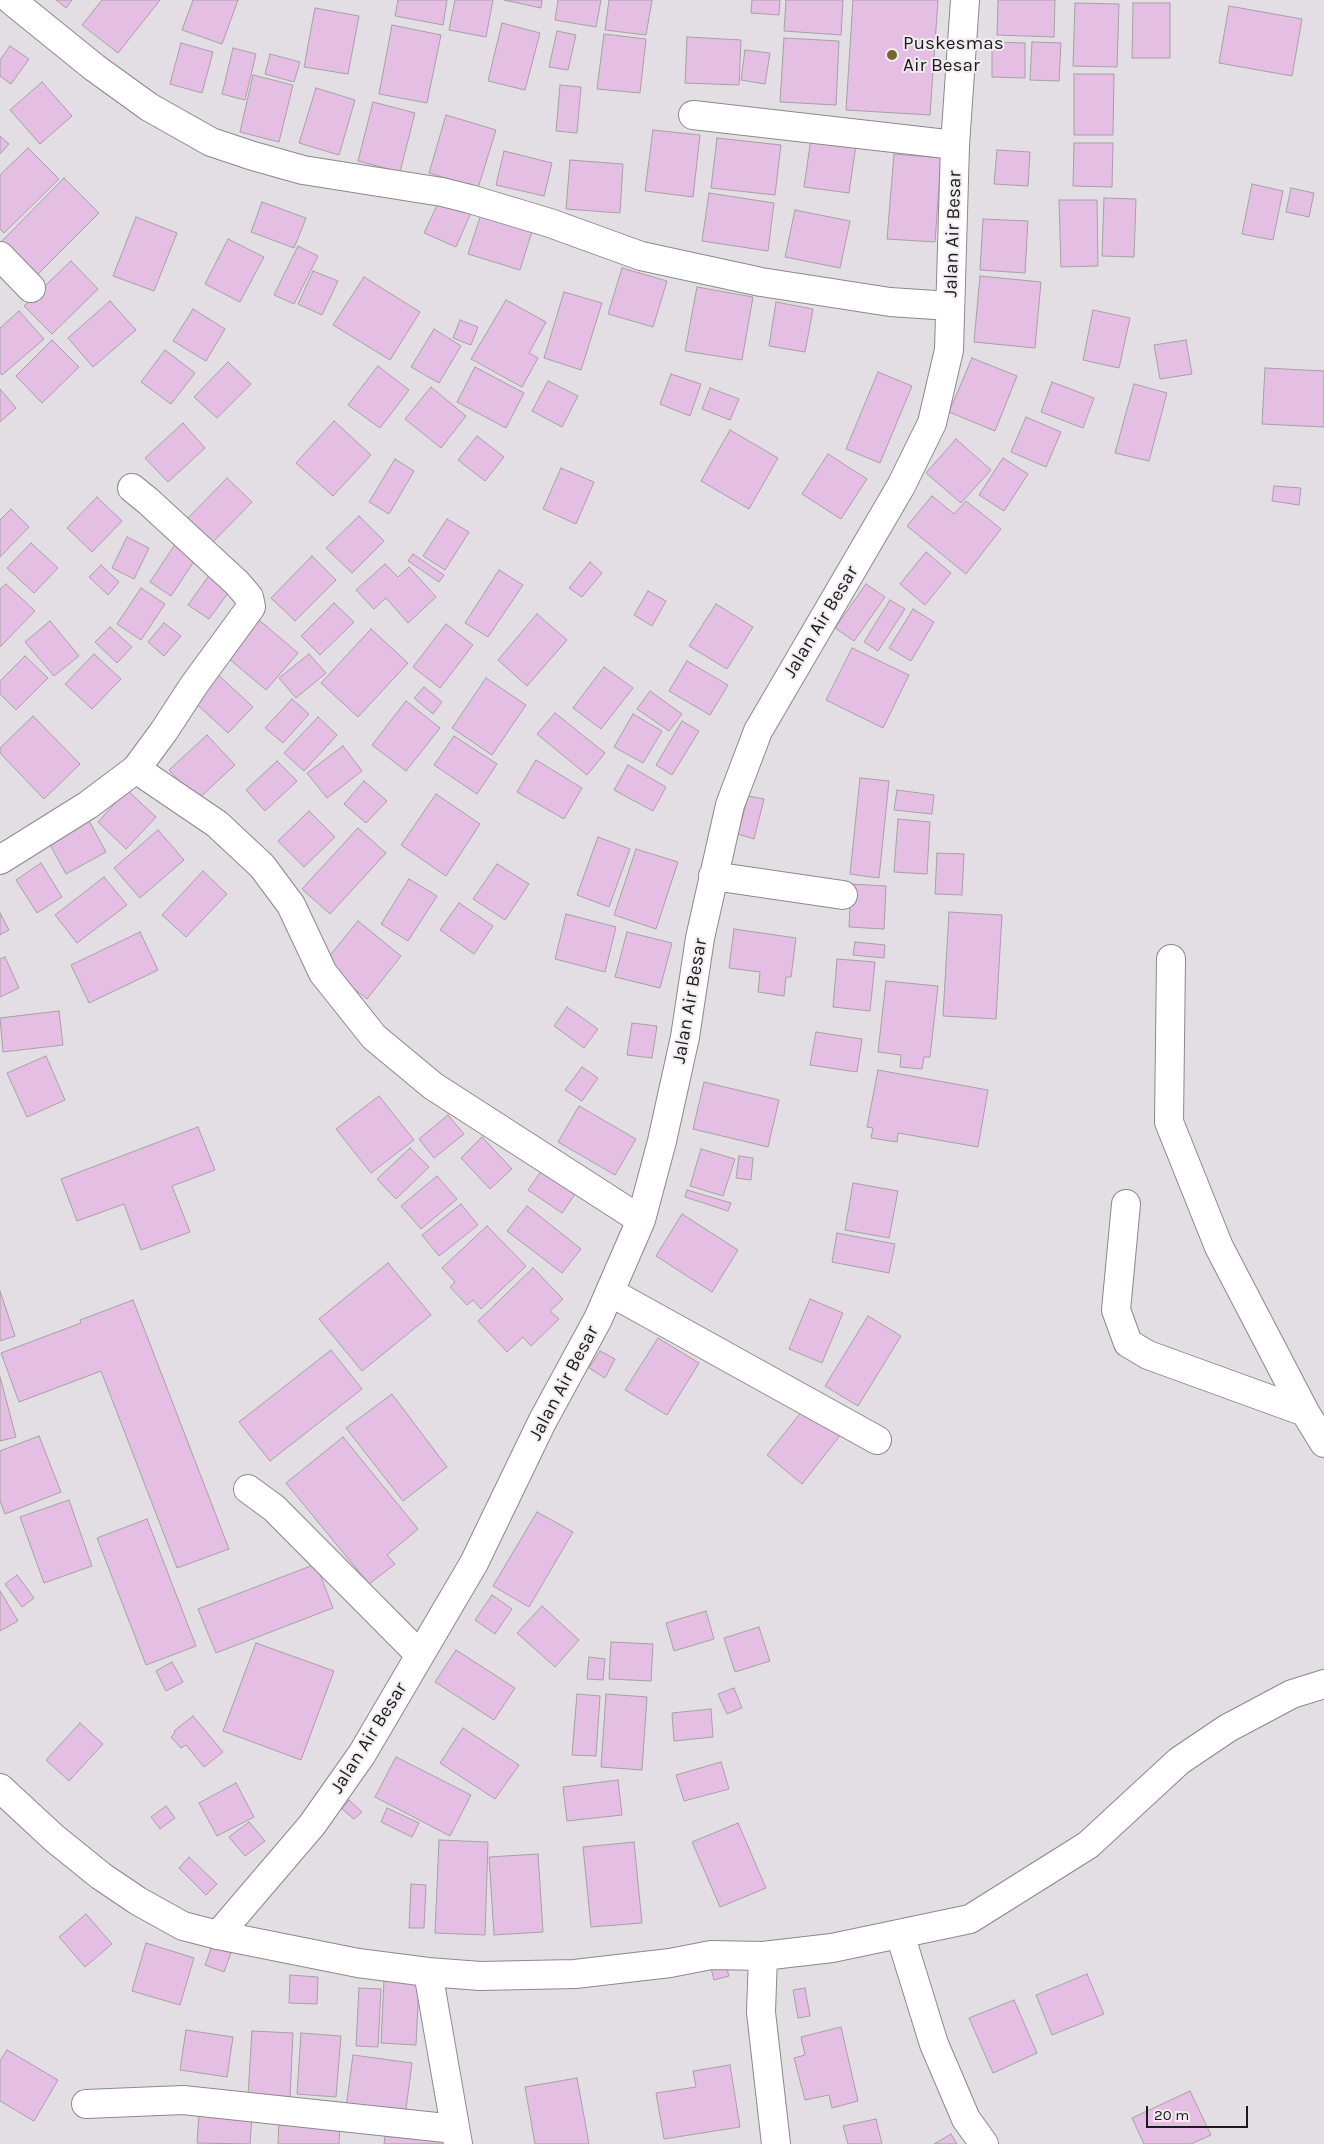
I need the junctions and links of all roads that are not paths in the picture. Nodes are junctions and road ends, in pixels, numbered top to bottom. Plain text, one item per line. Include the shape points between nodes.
1 (11, 0) edge
2 (965, 0) edge
3 (693, 115) dead end
4 (955, 145) junction
5 (0, 256) edge
6 (31, 288) dead end
7 (950, 306) junction
8 (132, 488) dead end
9 (136, 769) junction
10 (0, 860) edge
11 (713, 876) junction
12 (843, 895) dead end
13 (1171, 958) dead end
14 (1126, 1204) dead end
15 (641, 1220) junction
16 (610, 1292) junction
17 (1305, 1412) junction
18 (877, 1440) dead end
19 (1324, 1443) edge
20 (248, 1489) dead end
21 (420, 1655) junction
22 (1324, 1684) edge
23 (0, 1788) edge
24 (900, 1934) junction
25 (218, 1935) junction
26 (763, 1956) junction
27 (428, 1972) junction
28 (86, 2104) dead end
29 (457, 2136) edge
30 (776, 2144) edge
31 (984, 2144) edge

1 - 7 street via 149,107 211,142 253,156 303,170 470,198 641,256 760,282 890,302
2 - 4 street, Jalan Air Besar
3 - 4 street
4 - 7 street, Jalan Air Besar
5 - 6 street
7 - 11 street, Jalan Air Besar via 949,350 932,423 901,486 758,731 730,805
8 - 9 street via 237,583 249,597 251,607
9 - 10 street via 88,805
9 - 15 street via 217,824 262,866 291,905 323,973 374,1038 433,1086
11 - 12 street
11 - 15 street, Jalan Air Besar via 685,1037
13 - 17 street via 1169,1122 1219,1247
14 - 17 street via 1116,1310 1128,1343 1148,1355
15 - 16 street, Jalan Air Besar
16 - 18 street
16 - 21 street, Jalan Air Besar via 474,1563
17 - 19 street
20 - 21 street via 274,1508
21 - 25 street, Jalan Air Besar via 362,1754 312,1825
22 - 24 street via 1292,1694 1228,1728 1179,1761 1088,1845 970,1920
23 - 25 street via 54,1838 138,1902 183,1926
24 - 26 street via 832,1948
24 - 31 street via 934,2044 966,2118
25 - 27 street
26 - 27 street via 711,1955 575,1974 480,1976
26 - 30 street via 761,2012
27 - 29 street
28 - 29 street via 183,2100

